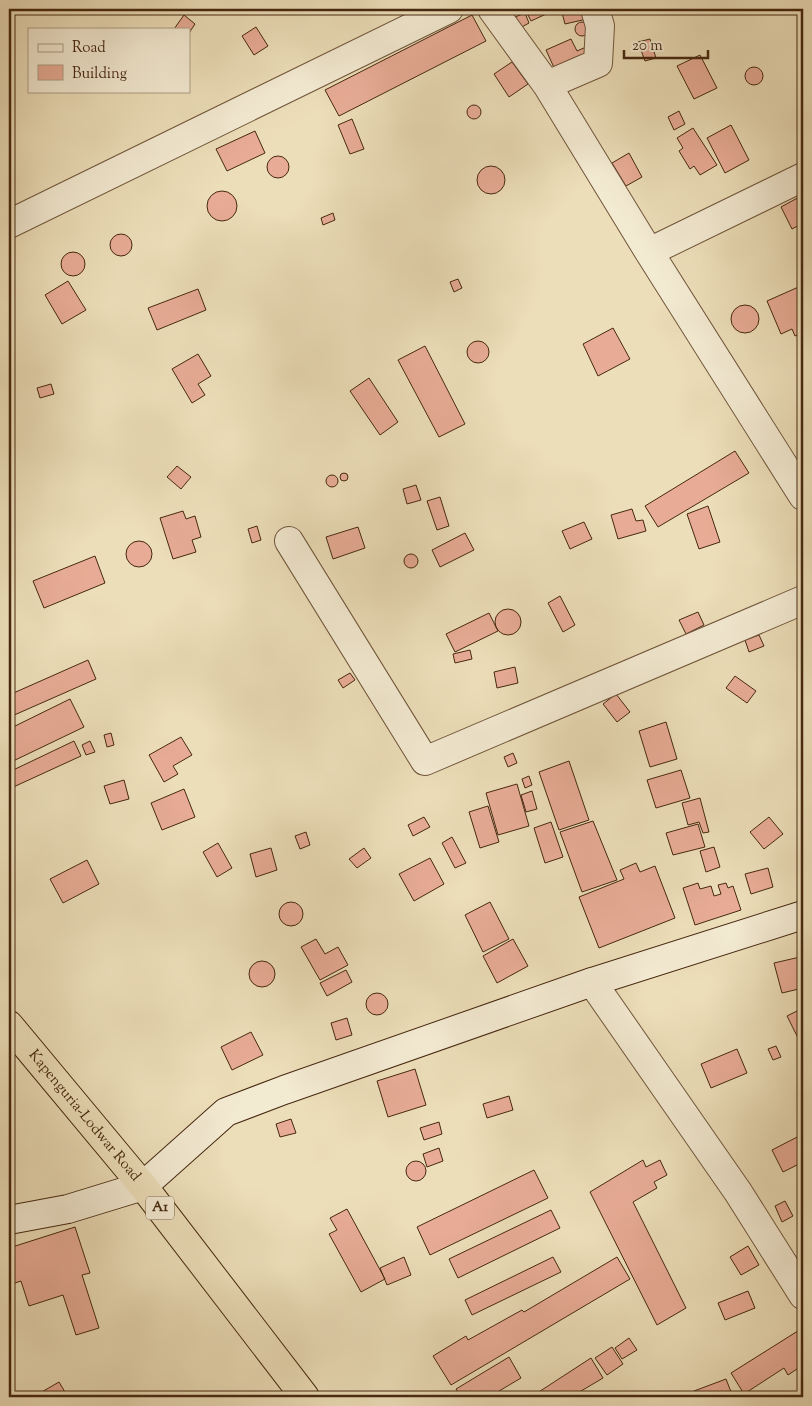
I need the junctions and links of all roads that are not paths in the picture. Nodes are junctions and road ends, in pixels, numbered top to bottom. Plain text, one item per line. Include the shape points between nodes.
1 (449, 9) edge
2 (492, 9) edge
3 (595, 9) edge
4 (547, 85) junction
5 (803, 177) edge
6 (9, 224) edge
7 (649, 252) junction
8 (803, 496) edge
9 (289, 541) dead end
10 (803, 600) edge
11 (803, 915) edge
12 (592, 982) junction
13 (9, 1025) edge
14 (144, 1186) junction
15 (9, 1220) edge
16 (803, 1295) edge
17 (305, 1397) edge

1 - 6 street
2 - 4 street
3 - 4 street via 600,26 598,63
4 - 7 street
5 - 7 street
7 - 8 street
9 - 10 street via 425,761
11 - 12 street
12 - 14 street via 226,1112
12 - 16 street via 738,1192
13 - 14 highway, Kapenguria-Lodwar Road / A1
14 - 15 street via 68,1208
14 - 17 highway, Kapenguria-Lodwar Road / A1

